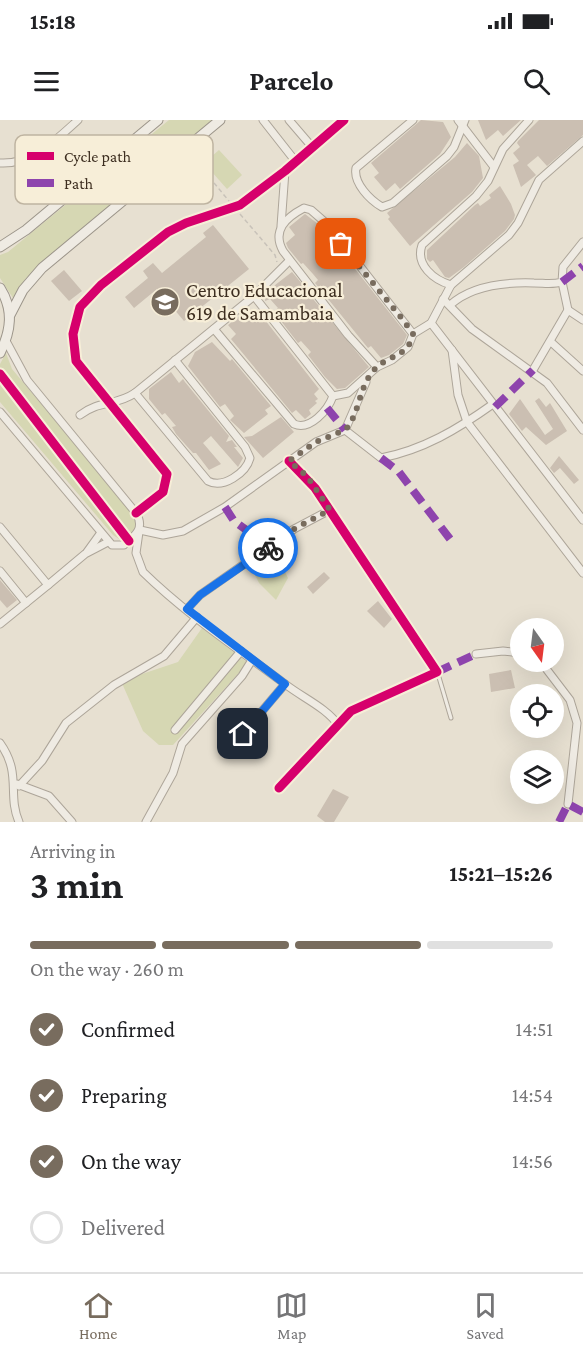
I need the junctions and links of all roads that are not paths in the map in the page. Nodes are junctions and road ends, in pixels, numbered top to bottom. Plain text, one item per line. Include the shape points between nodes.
1 (78, 120) edge
2 (158, 120) edge
3 (220, 120) edge
4 (263, 120) edge
5 (289, 120) edge
6 (344, 120) edge
7 (413, 120) edge
8 (529, 120) edge
9 (462, 122) edge
10 (59, 135) edge
11 (140, 135) edge
12 (202, 135) edge
13 (583, 141) edge
14 (313, 148) junction
15 (296, 162) junction
16 (15, 163) edge
17 (0, 164) edge
18 (494, 167) junction
19 (285, 171) junction
20 (57, 204) edge
21 (119, 204) edge
22 (281, 226) junction
23 (583, 242) edge
24 (0, 247) edge
25 (289, 261) junction
26 (562, 282) junction
27 (451, 285) junction
28 (0, 288) edge
29 (254, 296) junction
30 (443, 300) junction
31 (450, 305) junction
32 (568, 310) junction
33 (10, 315) junction
34 (583, 320) edge
35 (431, 323) junction
36 (214, 329) junction
37 (413, 334) junction
38 (6, 340) junction
39 (551, 342) junction
40 (452, 350) junction
41 (0, 353) edge
42 (175, 360) junction
43 (377, 366) junction
44 (533, 370) junction
45 (583, 371) edge
46 (368, 378) junction
47 (135, 393) junction
48 (333, 396) junction
49 (108, 401) junction
50 (493, 404) junction
51 (0, 412) edge
52 (80, 415) dead end
53 (467, 422) junction
54 (345, 430) junction
55 (583, 430) edge
56 (289, 461) junction
57 (330, 510) junction
58 (136, 513) junction
59 (583, 520) edge
60 (0, 528) edge
61 (140, 531) junction
62 (100, 534) junction
63 (108, 542) junction
64 (85, 554) junction
65 (0, 571) edge
66 (583, 573) edge
67 (48, 585) junction
68 (26, 603) junction
69 (187, 609) junction
70 (197, 617) junction
71 (0, 624) edge
72 (241, 651) junction
73 (510, 652) edge
74 (476, 654) dead end
75 (252, 660) junction
76 (437, 672) junction
77 (549, 672) edge
78 (285, 684) junction
79 (451, 718) dead end
80 (339, 726) junction
81 (175, 730) dead end
82 (0, 743) edge
83 (229, 750) dead end
84 (17, 784) junction
85 (279, 788) dead end
86 (568, 804) dead end
87 (19, 822) edge
88 (72, 822) edge
89 (146, 822) edge

1 - 10 street
2 - 11 street
3 - 12 street
4 - 15 street
5 - 14 street
6 - 14 street
7 - 9 street via 356,168 358,182 382,207 393,203 447,156
8 - 18 street via 503,149
9 - 18 street
13 - 27 street via 539,180 509,235
14 - 15 street
15 - 19 street
16 - 17 street
18 - 27 street via 476,196 419,252 422,263 436,280
19 - 22 street
19 - 49 street via 234,207 168,232 101,285 80,307 73,334 74,355
20 - 24 street
21 - 33 street via 42,268 23,290
22 - 25 street via 277,240
22 - 37 street via 296,212 311,210 327,224
23 - 26 street via 563,267
25 - 29 street
25 - 43 street
26 - 31 street via 486,288 463,294
26 - 32 street
27 - 30 street
28 - 33 street
29 - 36 street
29 - 48 street
30 - 31 street
30 - 35 street
31 - 44 street via 472,329 520,365
32 - 34 street
32 - 39 street
33 - 38 street
35 - 37 street
35 - 40 street
36 - 42 street
36 - 48 street via 297,426 318,417
37 - 43 street via 403,353
38 - 41 street
38 - 58 street via 27,381
39 - 44 street
39 - 45 street
40 - 50 street
40 - 53 street via 458,395
42 - 47 street
42 - 47 street via 244,447 250,458 245,468 224,482 212,483
43 - 46 street
44 - 55 street
46 - 48 street via 343,396
46 - 54 street
47 - 49 street via 121,402
49 - 52 street
49 - 58 street via 167,474 163,492
50 - 53 street
50 - 59 street
51 - 62 street
53 - 54 street via 406,453 381,458
53 - 66 street
54 - 56 street via 322,438
56 - 57 street via 307,476
56 - 61 street via 225,507 183,531 163,535
57 - 69 street via 294,529 213,585
57 - 76 street
58 - 61 street
60 - 67 street
61 - 63 street via 124,545 117,547
61 - 69 street via 136,553 143,572
62 - 63 street
62 - 64 street
63 - 64 street
64 - 67 street
65 - 68 street
67 - 68 street
68 - 71 street
69 - 70 street
70 - 72 street
70 - 84 street via 164,656 114,684 66,723 42,761
72 - 75 street
72 - 81 street
73 - 74 street
75 - 78 street
75 - 89 street via 182,744 173,773
76 - 79 lane
76 - 80 street via 351,711
77 - 86 street via 570,700 576,717
78 - 80 street via 330,713
78 - 83 street
80 - 85 street
82 - 84 street
84 - 87 street via 13,808
84 - 88 street via 49,796

